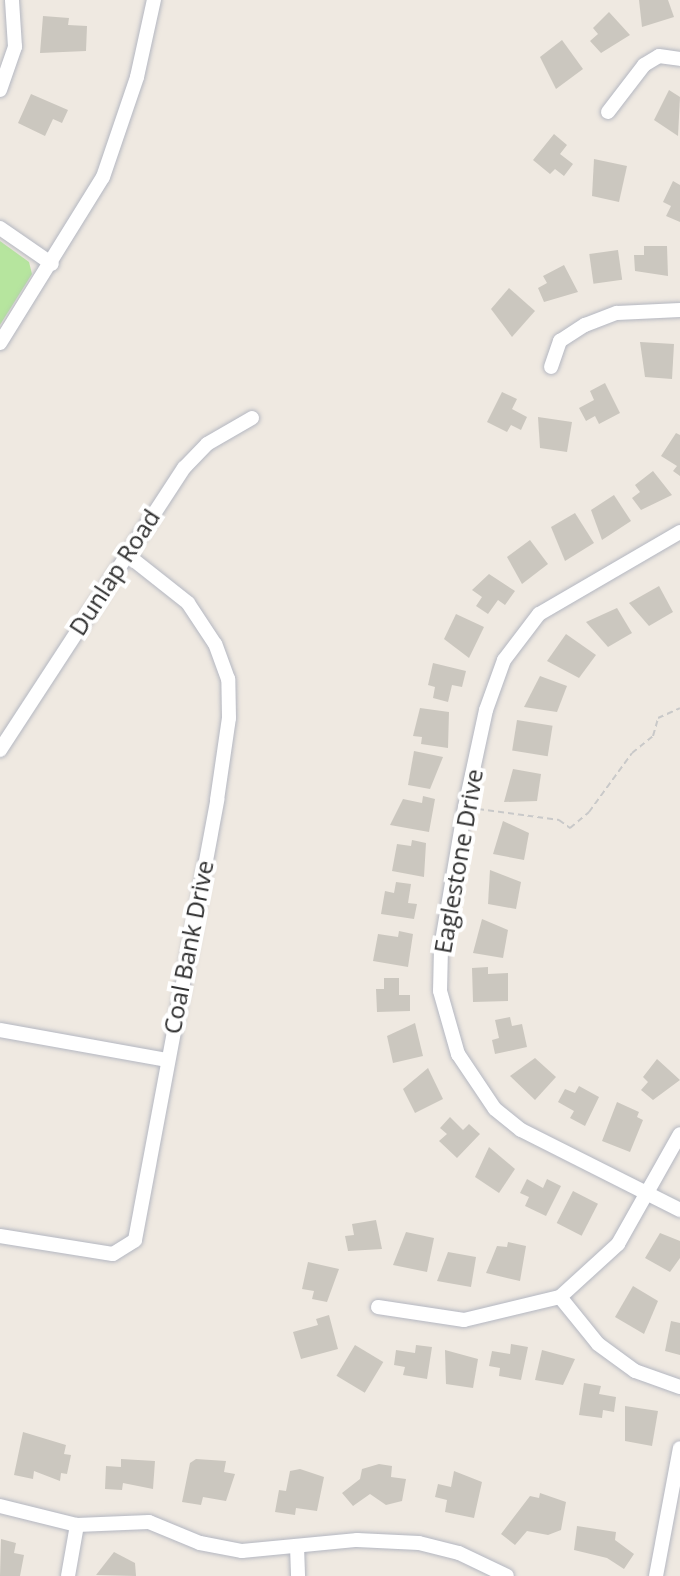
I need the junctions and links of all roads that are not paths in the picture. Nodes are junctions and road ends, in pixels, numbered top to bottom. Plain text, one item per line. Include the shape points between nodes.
1 (12, 0) edge
2 (154, 0) edge
3 (680, 59) edge
4 (0, 90) edge
5 (608, 112) dead end
6 (0, 228) edge
7 (52, 264) junction
8 (680, 310) edge
9 (0, 343) edge
10 (551, 367) dead end
11 (252, 418) dead end
12 (680, 532) edge
13 (125, 553) junction
14 (0, 750) edge
15 (0, 1030) edge
16 (166, 1060) junction
17 (680, 1134) edge
18 (648, 1196) junction
19 (680, 1210) edge
20 (0, 1236) edge
21 (560, 1297) junction
22 (378, 1307) dead end
23 (680, 1387) edge
24 (680, 1448) edge
25 (0, 1506) edge
26 (77, 1525) junction
27 (297, 1546) junction
28 (480, 1570) edge
29 (68, 1576) edge
30 (298, 1576) edge
31 (507, 1576) edge
32 (656, 1576) edge

1 - 4 street via 15,47
2 - 7 street via 133,89 103,177
3 - 5 street via 659,56 644,65
6 - 7 street
7 - 9 street
8 - 10 street via 617,313 585,325 560,341
11 - 13 street, Dunlap Road via 207,444 184,468
12 - 18 street, Eaglestone Drive via 539,614 500,672 486,710 465,807 441,948 440,991 458,1054 495,1109 521,1130
13 - 14 street, Dunlap Road
13 - 16 street, Coal Bank Drive via 188,603 215,644 228,679 229,718 217,800
15 - 16 street
16 - 20 street, Coal Bank Drive via 135,1240 113,1254
17 - 18 street
18 - 19 street, Eaglestone Drive
18 - 21 street via 618,1244
21 - 22 street via 464,1320
21 - 23 street via 598,1344 635,1371
24 - 32 street
25 - 26 street
26 - 27 street via 149,1522 200,1543 242,1551
26 - 29 street
27 - 28 street via 399,1540 441,1547
27 - 30 street
28 - 31 street

